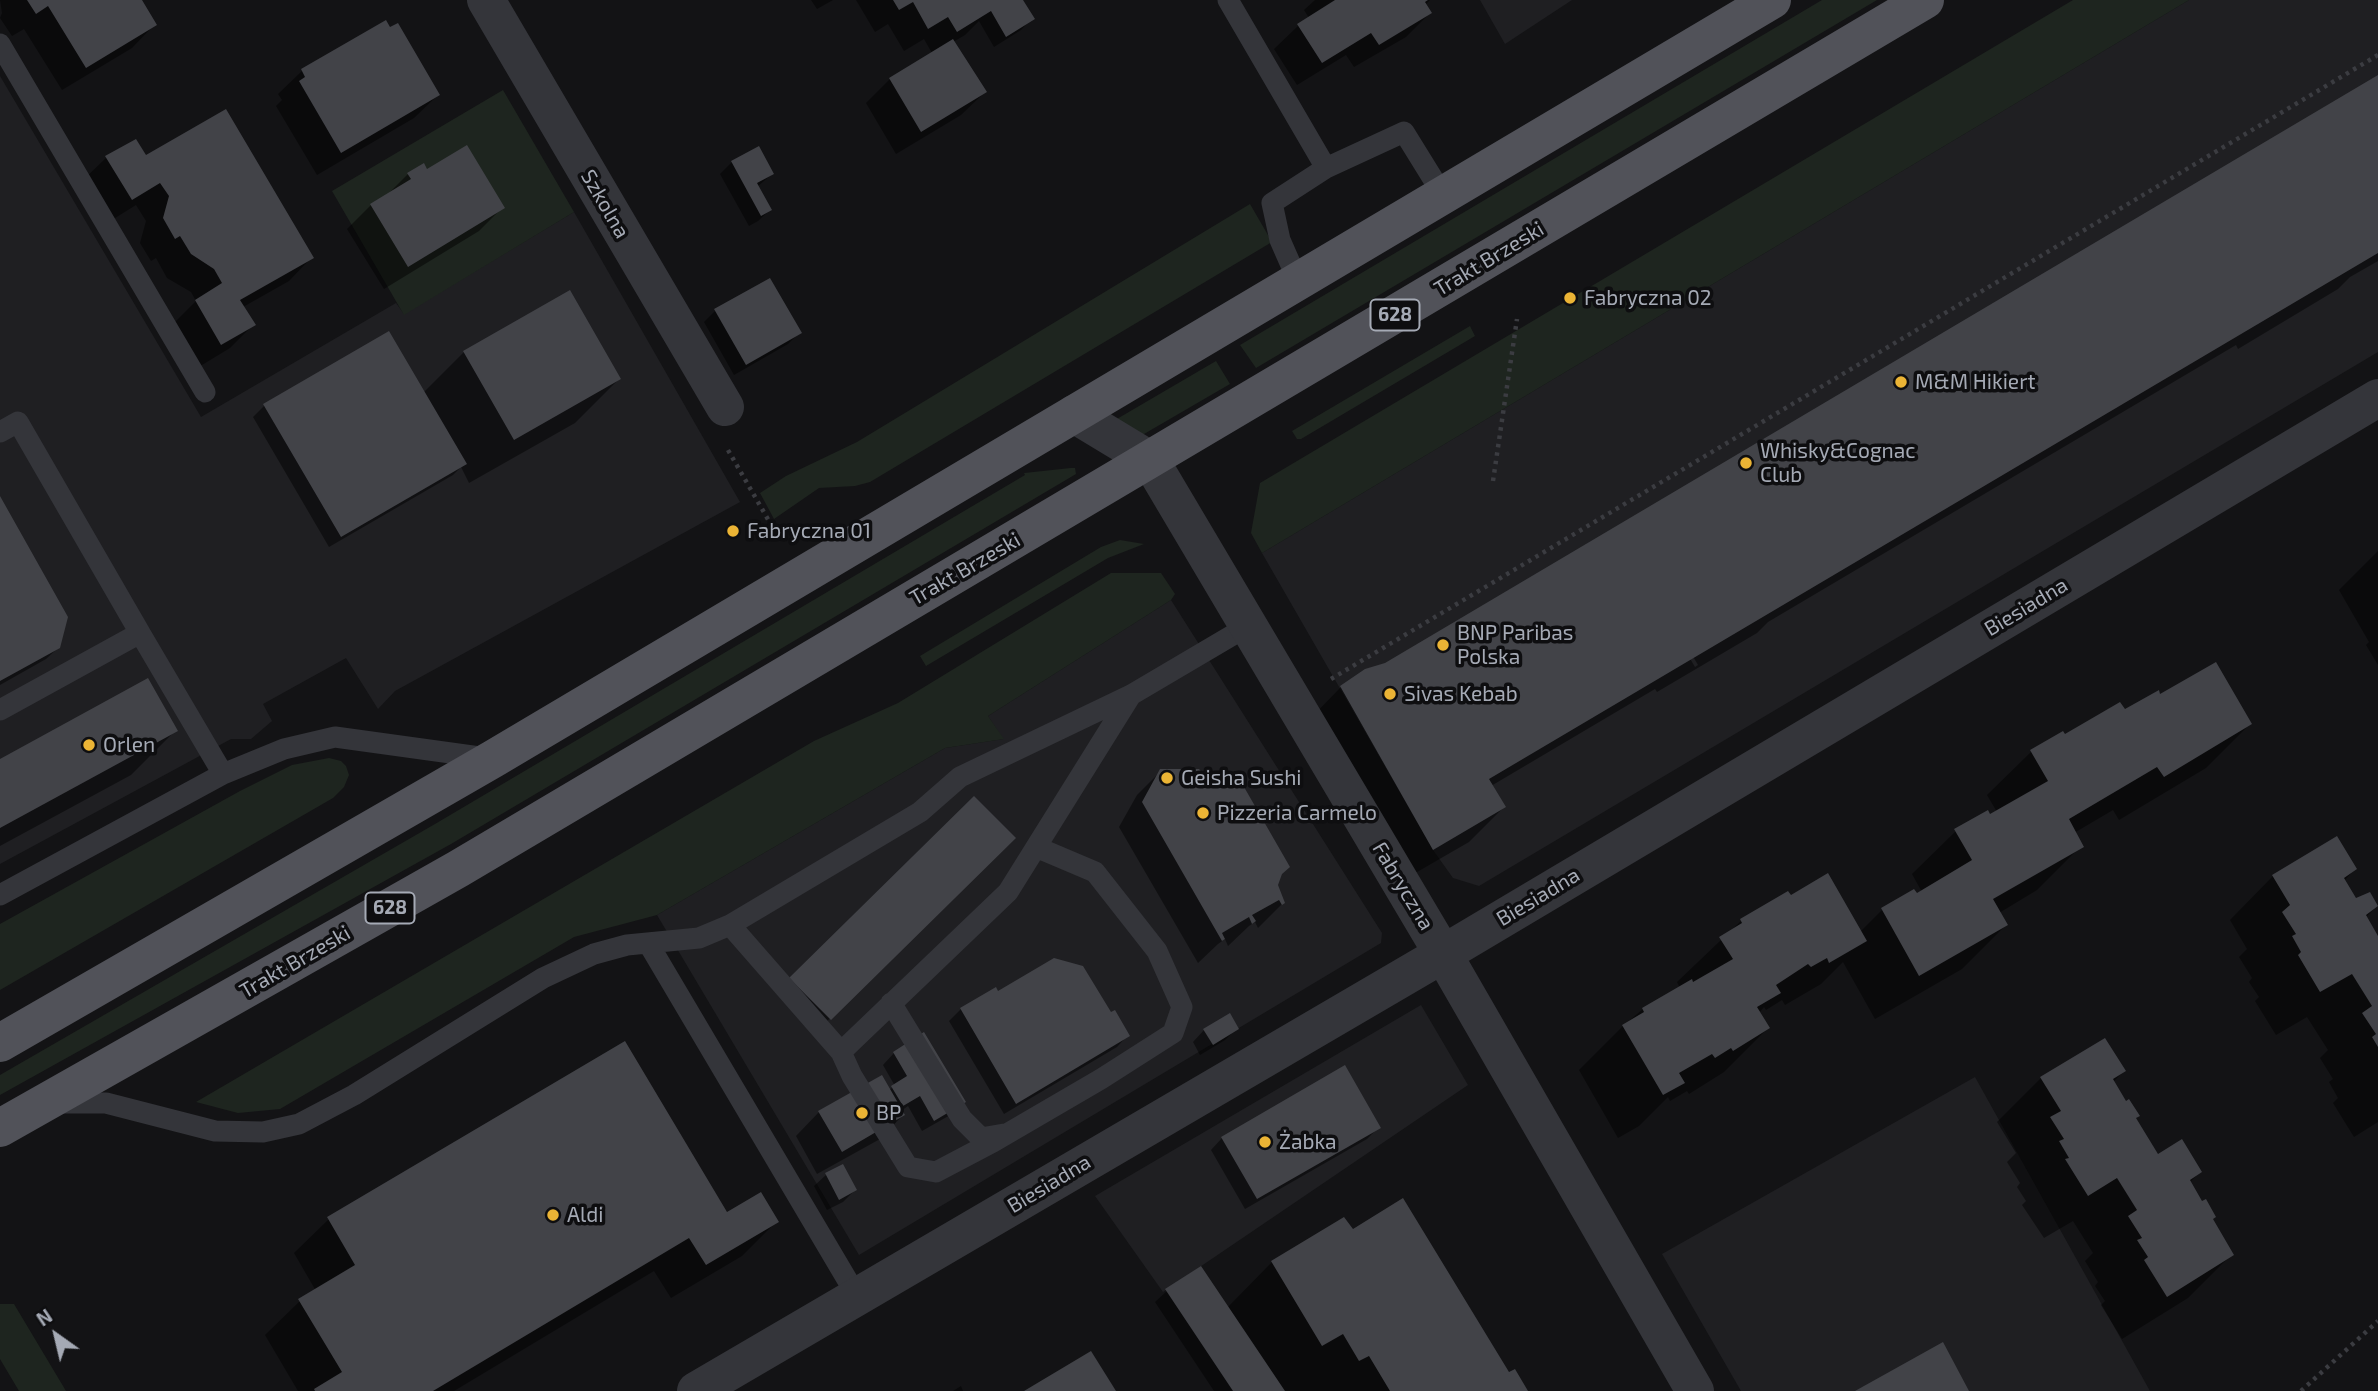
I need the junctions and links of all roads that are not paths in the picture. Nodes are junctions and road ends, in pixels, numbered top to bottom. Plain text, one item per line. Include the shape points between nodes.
1 (486, 0) edge
2 (1228, 0) edge
3 (1772, 0) edge
4 (1925, 0) edge
5 (0, 44) edge
6 (1326, 168) junction
7 (1443, 195) junction
8 (1298, 281) junction
9 (205, 392) dead end
10 (2378, 398) edge
11 (725, 407) dead end
12 (1074, 414) junction
13 (0, 432) edge
14 (1150, 460) junction
15 (1248, 626) junction
16 (139, 633) junction
17 (1131, 695) junction
18 (0, 710) edge
19 (493, 759) junction
20 (223, 774) junction
21 (1036, 847) junction
22 (0, 895) edge
23 (730, 925) junction
24 (648, 943) junction
25 (1443, 954) junction
26 (891, 1003) junction
27 (0, 1043) edge
28 (841, 1052) junction
29 (46, 1103) junction
30 (0, 1128) edge
31 (1006, 1134) junction
32 (858, 1298) junction
33 (696, 1391) edge
34 (1695, 1391) edge

1 - 11 street, Szkolna
2 - 6 lane
3 - 7 main road
4 - 14 main road, Trakt Brzeski / 628
5 - 9 lane
6 - 7 lane via 1405,132
6 - 8 lane via 1272,203 1280,240
7 - 8 main road
8 - 12 main road
10 - 25 street, Biesiadna
12 - 14 street, Fabryczna
12 - 19 main road
13 - 16 lane via 18,422
14 - 15 street, Fabryczna
14 - 29 main road, Trakt Brzeski / 628 via 458,869
15 - 17 lane
15 - 25 street, Fabryczna
16 - 18 lane
16 - 20 lane
17 - 21 lane
17 - 23 lane via 960,777 920,813
19 - 20 lane via 335,737 284,749
19 - 27 main road
20 - 22 lane
21 - 26 lane via 1008,892
21 - 31 lane via 1095,873 1157,951 1182,1007 1173,1033
23 - 24 lane via 699,937
23 - 28 lane
24 - 29 lane via 594,954 543,978 299,1124 262,1132 215,1131 106,1103
24 - 32 lane
25 - 32 street, Biesiadna
25 - 34 street, Fabryczna
26 - 28 lane
26 - 31 lane via 962,1119 981,1138
28 - 31 lane via 908,1167 936,1172
29 - 30 main road, Trakt Brzeski / 628
32 - 33 street, Biesiadna

